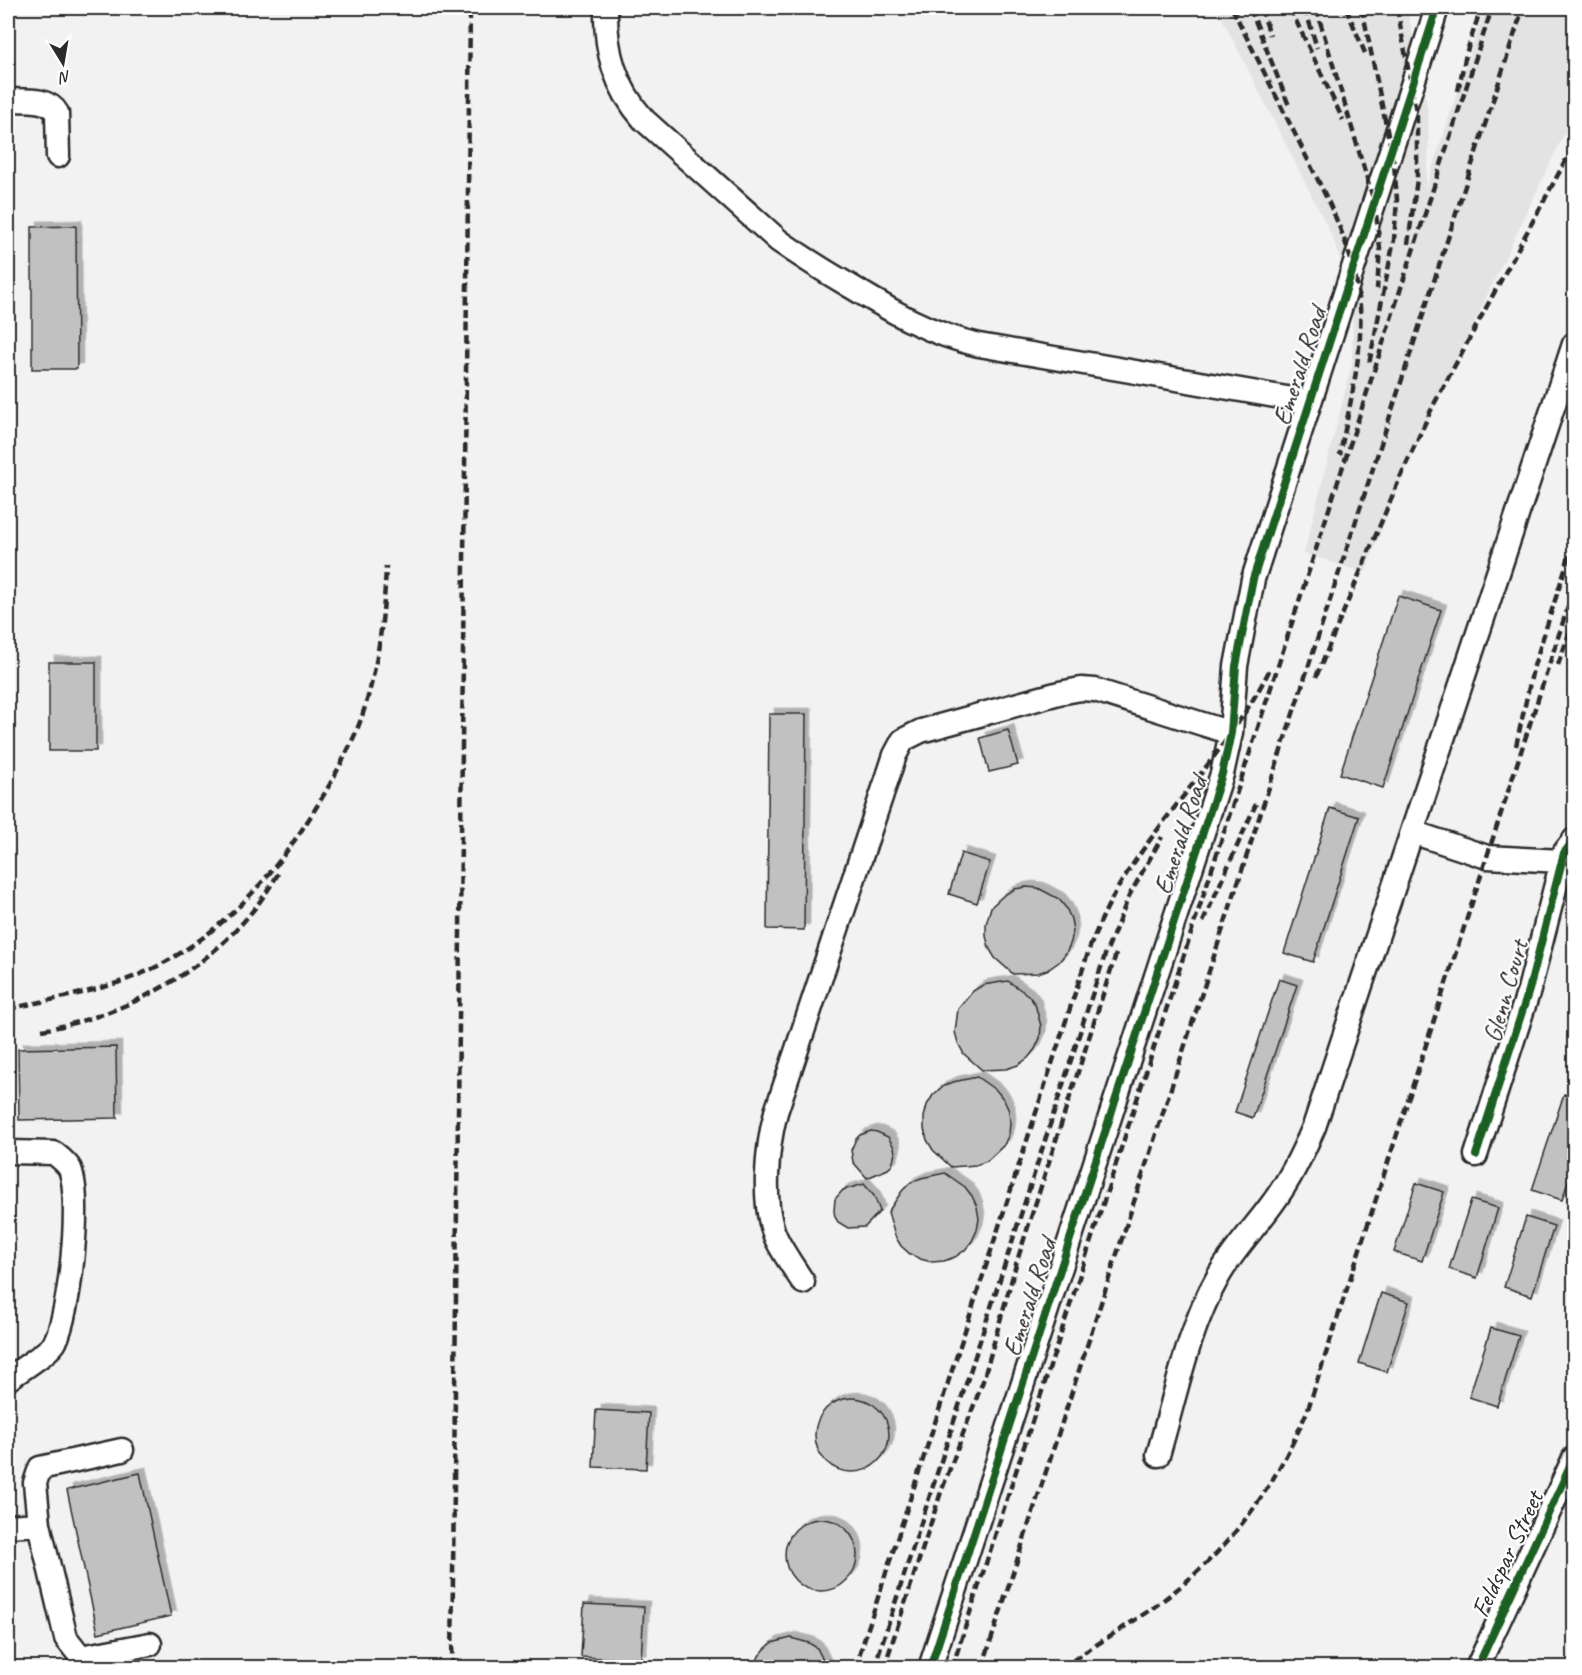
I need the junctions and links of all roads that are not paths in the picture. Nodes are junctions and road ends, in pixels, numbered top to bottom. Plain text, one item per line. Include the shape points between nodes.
1 (606, 8) edge
2 (1437, 8) edge
3 (8, 100) edge
4 (58, 156) dead end
5 (1575, 344) edge
6 (1310, 402) junction
7 (1231, 733) junction
8 (1412, 832) junction
9 (1575, 840) edge
10 (1562, 861) junction
11 (8, 1152) edge
12 (1476, 1155) dead end
13 (803, 1282) dead end
14 (8, 1379) edge
15 (122, 1450) dead end
16 (1158, 1455) dead end
17 (1575, 1458) edge
18 (39, 1524) junction
19 (8, 1526) edge
20 (150, 1644) dead end
21 (930, 1668) edge
22 (1477, 1668) edge

1 - 6 street via 608,45 615,74 627,99 644,120 779,241 905,319 979,345
2 - 6 street, Emerald Road
3 - 4 street via 36,101 54,107
5 - 8 street
6 - 7 street, Emerald Road via 1247,604 1236,666
7 - 13 street via 1081,689 914,733 903,740 880,799 770,1140 768,1198 772,1227
7 - 21 street, Emerald Road via 1222,774
8 - 10 street via 1487,857
8 - 16 street via 1314,1127 1283,1188 1230,1257 1205,1303
9 - 10 street, Glenn Court
10 - 12 street, Glenn Court via 1529,990
11 - 14 street via 54,1153 69,1168 75,1229 64,1317 54,1345
15 - 18 street via 40,1468 35,1483
17 - 22 street, Feldspar Street
18 - 19 street
18 - 20 street via 66,1638 81,1657

